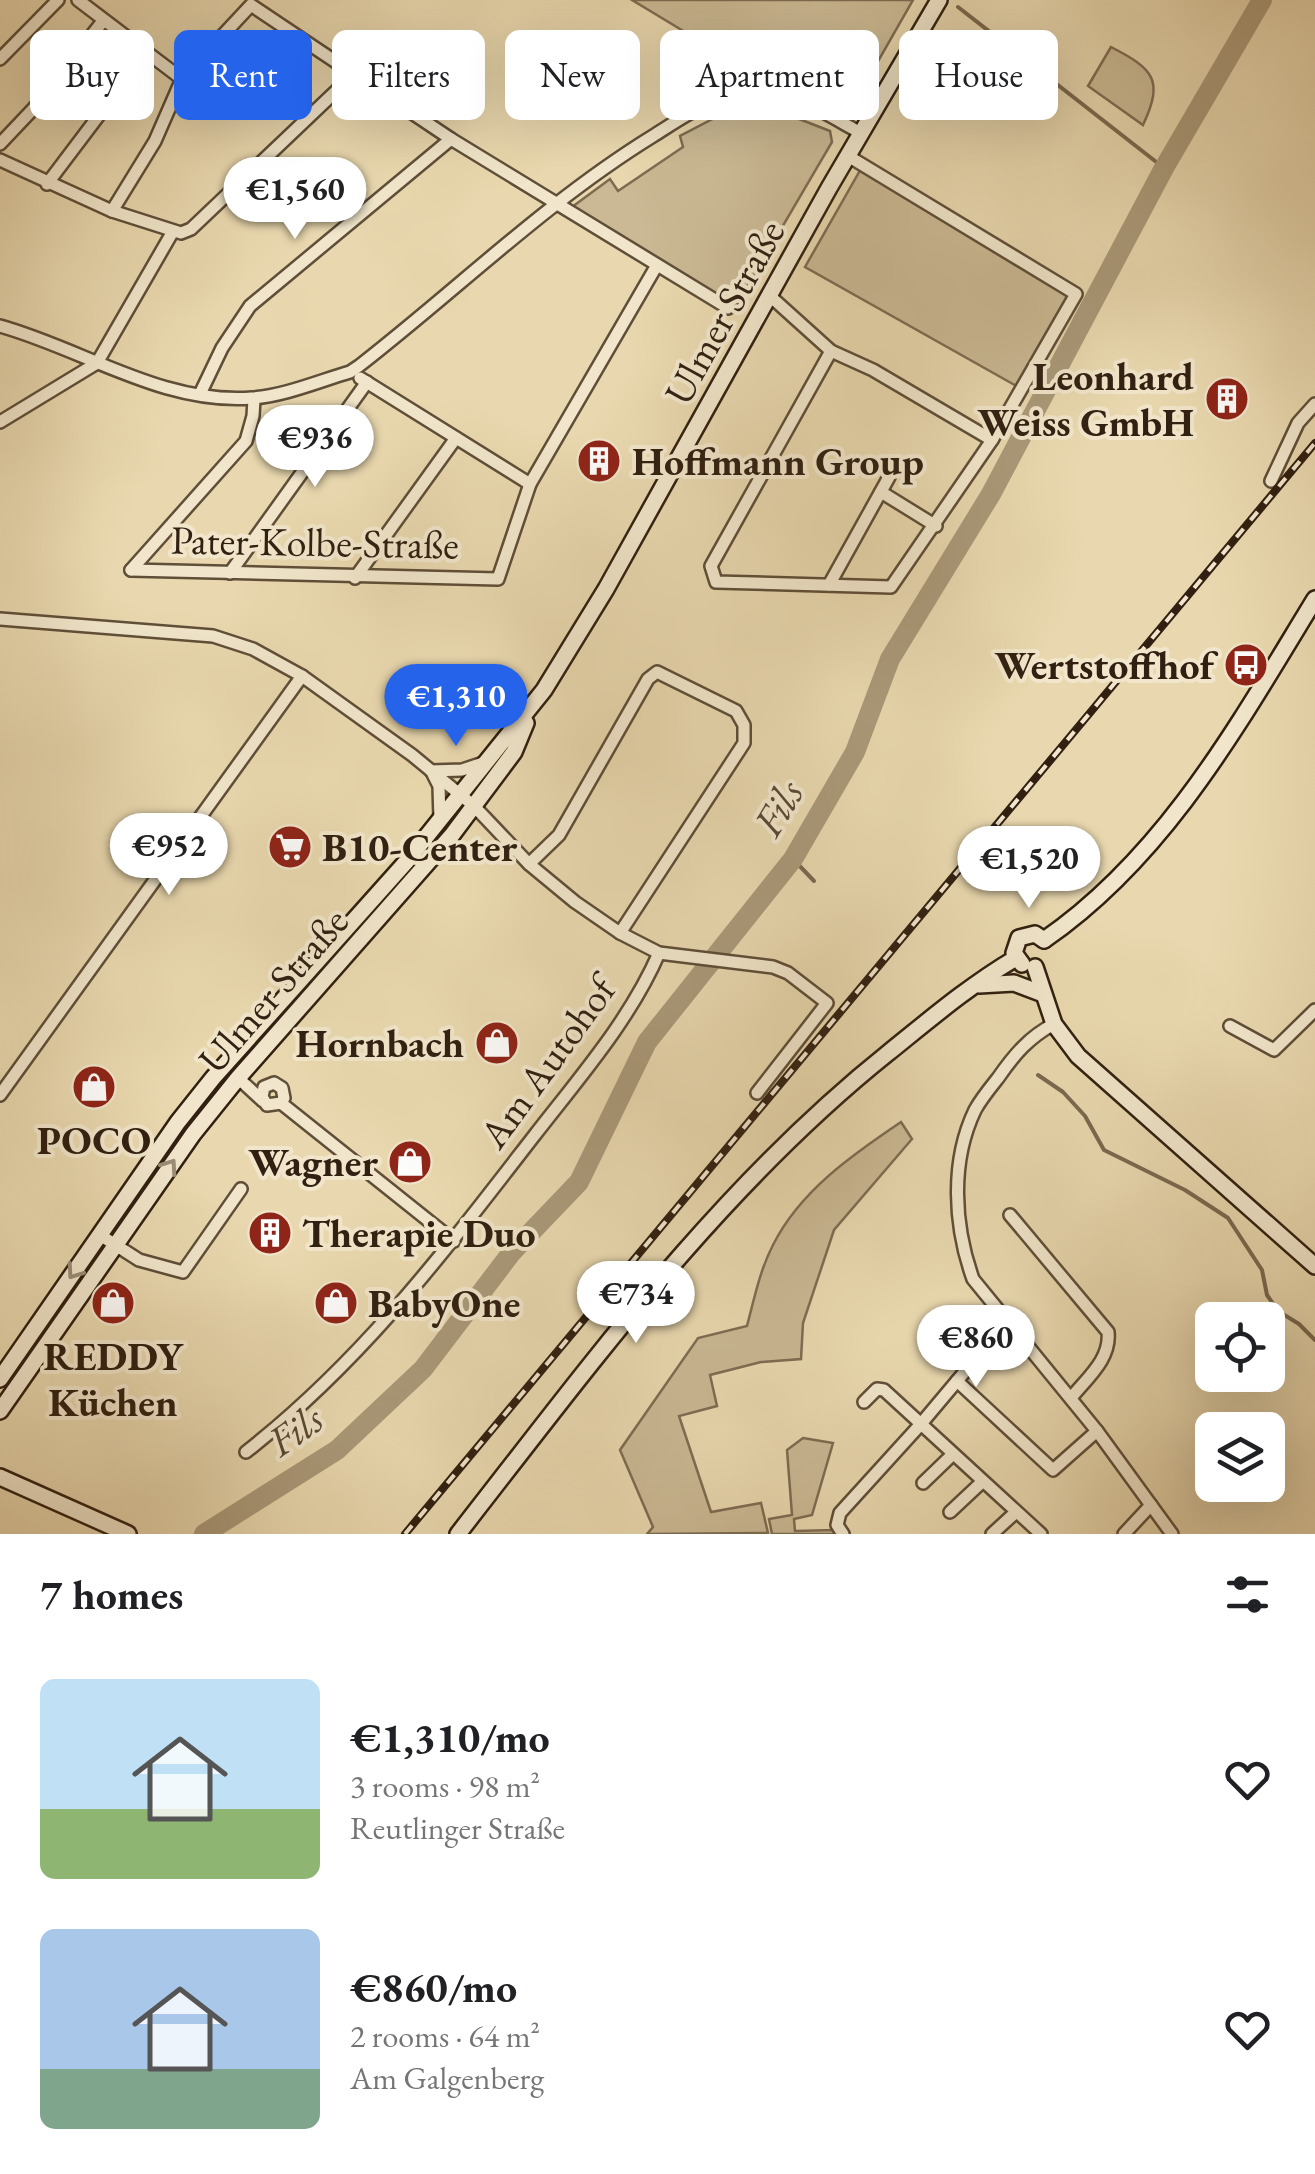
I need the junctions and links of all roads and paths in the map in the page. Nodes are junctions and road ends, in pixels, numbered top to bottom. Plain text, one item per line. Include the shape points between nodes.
1 (58, 0) edge
2 (78, 0) edge
3 (939, 0) edge
4 (103, 21) junction
5 (115, 30) edge
6 (228, 30) edge
7 (288, 30) edge
8 (0, 59) edge
9 (332, 95) edge
10 (174, 97) edge
11 (95, 120) edge
12 (423, 120) edge
13 (861, 132) junction
14 (451, 139) junction
15 (0, 144) edge
16 (848, 156) junction
17 (0, 160) edge
18 (47, 184) junction
19 (554, 203) junction
20 (112, 212) junction
21 (172, 233) junction
22 (657, 265) junction
23 (770, 296) junction
24 (728, 308) dead end
25 (0, 326) edge
26 (831, 351) junction
27 (97, 363) junction
28 (350, 372) junction
29 (367, 382) junction
30 (200, 394) junction
31 (254, 398) junction
32 (1315, 404) edge
33 (0, 422) edge
34 (456, 438) junction
35 (992, 440) junction
36 (890, 477) dead end
37 (1271, 481) dead end
38 (530, 484) junction
39 (881, 492) junction
40 (936, 526) junction
41 (230, 574) junction
42 (355, 578) junction
43 (829, 585) junction
44 (1315, 599) edge
45 (0, 619) edge
46 (302, 676) junction
47 (534, 706) junction
48 (487, 762) junction
49 (432, 770) junction
50 (468, 801) junction
51 (440, 821) junction
52 (528, 864) junction
53 (620, 932) junction
54 (1044, 940) junction
55 (659, 953) junction
56 (1016, 958) junction
57 (1035, 967) junction
58 (974, 986) junction
59 (1042, 994) junction
60 (1315, 1010) edge
61 (1054, 1024) junction
62 (1230, 1026) dead end
63 (238, 1078) junction
64 (756, 1093) dead end
65 (0, 1095) edge
66 (263, 1101) junction
67 (281, 1103) junction
68 (240, 1189) dead end
69 (1010, 1215) dead end
70 (100, 1235) junction
71 (454, 1241) junction
72 (114, 1246) junction
73 (1315, 1266) edge
74 (55, 1314) junction
75 (999, 1330) dead end
76 (1, 1376) edge
77 (957, 1381) junction
78 (1072, 1398) junction
79 (864, 1402) dead end
80 (0, 1411) edge
81 (920, 1425) junction
82 (1097, 1430) junction
83 (246, 1452) dead end
84 (952, 1455) junction
85 (0, 1477) edge
86 (982, 1482) junction
87 (923, 1483) dead end
88 (0, 1489) edge
89 (1151, 1505) junction
90 (65, 1508) junction
91 (950, 1512) dead end
92 (1016, 1512) junction
93 (128, 1534) edge
94 (458, 1534) edge
95 (843, 1534) edge
96 (992, 1534) edge
97 (1040, 1534) edge
98 (1124, 1534) edge
99 (1172, 1534) edge

1 - 8 street
2 - 4 street
3 - 13 main road, Ulmer Straße
4 - 5 street
4 - 15 street
6 - 7 street via 251,5
9 - 21 street via 191,229
10 - 20 street
11 - 18 street
12 - 14 street
13 - 16 main road, Ulmer Straße
13 - 19 street via 774,93 724,96
14 - 19 street
14 - 30 street via 250,306
16 - 23 main road, Ulmer Straße
16 - 35 street via 1076,294
17 - 18 street
18 - 20 street
19 - 22 street
19 - 28 street
20 - 21 street
21 - 27 street
22 - 24 street
22 - 38 street
23 - 26 street
23 - 47 main road, Ulmer Straße
25 - 27 street
26 - 35 street
26 - 43 street via 710,566 716,582
27 - 30 street
27 - 33 street
28 - 29 street
28 - 31 street
29 - 34 street
29 - 41 street
30 - 31 street
31 - 41 street, Pater-Kolbe-Straße via 246,441 131,570
32 - 37 street via 1298,423
34 - 38 street
34 - 42 street
35 - 40 street
36 - 39 street
38 - 42 street, Pater-Kolbe-Straße via 498,579
39 - 40 street
39 - 43 street
40 - 43 street via 891,587
41 - 42 street, Pater-Kolbe-Straße
44 - 54 main road via 1227,742 1155,838
45 - 46 street, Am Autohof via 213,636
46 - 49 street, Am Autohof
46 - 65 street
47 - 48 main road, Ulmer Straße
47 - 50 main road, Ulmer Straße via 514,752
48 - 49 street
48 - 50 main road, Ulmer Straße
49 - 50 street, Am Autohof
49 - 51 street
50 - 51 main road, Ulmer Straße
50 - 52 street, Am Autohof
50 - 63 main road, Ulmer Straße
51 - 70 main road, Ulmer Straße via 213,1078
52 - 53 street, Am Autohof
52 - 53 street, Am Autohof via 559,835 648,679 658,672 736,711 744,743
53 - 55 street, Am Autohof
54 - 56 main road via 1035,934 1020,938
54 - 57 main road via 1047,956
55 - 64 street via 788,973 827,1003
55 - 71 street, Am Autohof via 630,1009
56 - 57 main road
56 - 58 main road
57 - 59 main road
58 - 59 main road via 1014,982
58 - 94 main road via 790,1137 684,1252
59 - 61 main road
60 - 62 street via 1274,1050
61 - 73 main road via 1112,1088
61 - 78 street via 1025,1043 976,1109 960,1152 958,1226 973,1279
63 - 66 street
72 -> 63 main road, Ulmer Straße
66 - 67 street
66 - 67 street via 264,1087 274,1083 284,1093
67 - 71 street
68 - 72 street via 183,1272
69 - 78 street via 1108,1332 1104,1358
70 - 72 street
70 -> 74 main road, Ulmer Straße
71 - 83 street, Am Autohof via 330,1380
72 - 74 main road, Ulmer Straße
74 - 76 main road
74 - 80 main road
75 - 77 street
77 - 81 street
77 - 82 street via 1054,1470
78 - 82 street
79 - 81 street via 880,1388
81 - 84 street
81 - 95 street via 840,1513
82 - 89 street
84 - 86 street
84 - 87 street
85 - 90 main road
86 - 91 street
86 - 92 street
88 - 90 main road
89 - 98 street
89 - 99 street
90 - 93 main road
92 - 96 street
92 - 97 street

